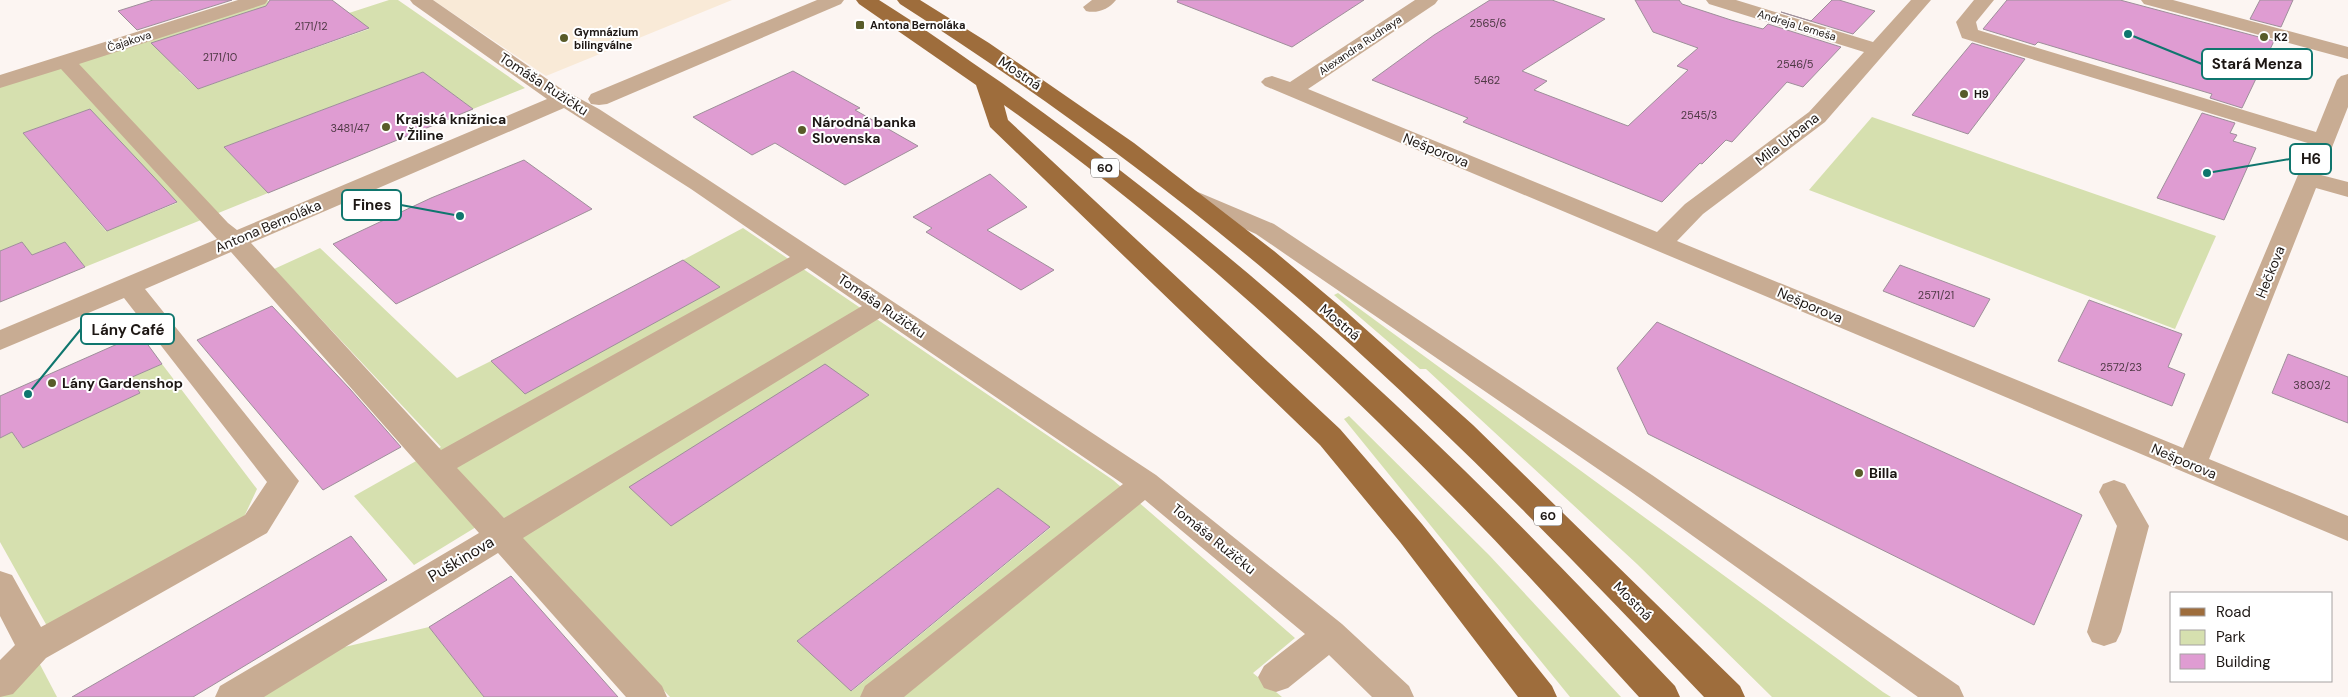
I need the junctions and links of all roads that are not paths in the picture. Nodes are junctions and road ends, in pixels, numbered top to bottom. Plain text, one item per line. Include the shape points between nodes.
1 (258, 0) edge
2 (420, 0) edge
3 (834, 0) edge
4 (866, 0) edge
5 (907, 0) edge
6 (1428, 0) edge
7 (1716, 0) edge
8 (1921, 0) edge
9 (1984, 0) edge
10 (2151, 0) edge
11 (1878, 50) junction
12 (2348, 53) edge
13 (65, 61) junction
14 (2348, 80) edge
15 (0, 82) edge
16 (986, 82) junction
17 (1282, 86) joint
18 (599, 99) dead end
19 (564, 100) junction
20 (2322, 141) junction
21 (2308, 178) junction
22 (2348, 190) edge
23 (1186, 194) junction
24 (235, 241) junction
25 (1661, 243) junction
26 (808, 257) junction
27 (128, 286) junction
28 (881, 306) junction
29 (0, 340) edge
30 (2192, 464) junction
31 (437, 466) junction
32 (1145, 482) junction
33 (2114, 492) dead end
34 (2348, 530) edge
35 (501, 535) junction
36 (0, 584) edge
37 (2104, 632) dead end
38 (1330, 634) junction
39 (34, 648) junction
40 (1276, 677) dead end
41 (0, 683) edge
42 (233, 697) edge
43 (649, 697) edge
44 (878, 697) edge
45 (1396, 697) edge
46 (1539, 697) edge
47 (1662, 697) edge
48 (1727, 697) edge
49 (1946, 697) edge

1 - 13 street, Čajakova
2 - 19 street, Tomáša Ružičku
3 - 18 street
4 - 16 main road, Mostná / 60
5 - 23 main road, Mostná / 60 via 1084,117
6 - 17 street, Alexandra Rudnaya
7 - 11 street, Andreja Lemeša
8 - 11 street, Mila Urbana
9 - 20 street via 1966,22 1969,34
10 - 12 street
11 - 25 street, Mila Urbana via 1817,117 1694,209
13 - 15 street, Čajakova
13 - 24 street via 218,228
14 - 20 street, Hečkova
16 - 46 main road via 998,122 1330,437 1411,533
16 - 47 main road, Mostná / 60 via 1118,178 1327,358 1423,448
17 - 25 street, Nešporova
19 - 24 street, Antona Bernoláka
19 - 26 street, Tomáša Ružičku
20 - 21 street, Hečkova
21 - 22 street
21 - 30 street, Hečkova
23 - 48 main road, Mostná / 60 via 1362,341 1463,432
23 - 49 street via 1265,229 1641,483
24 - 27 street, Antona Bernoláka
24 - 31 street
25 - 30 street, Nešporova
26 - 28 street, Tomáša Ružičku
26 - 31 street
27 - 29 street, Antona Bernoláka
27 - 39 street via 284,481 256,524
28 - 32 street, Tomáša Ružičku
28 - 35 street
30 - 34 street, Nešporova
31 - 35 street
32 - 38 street, Tomáša Ružičku
32 - 44 street
33 - 37 street via 2133,526
35 - 42 street, Puškinova
35 - 43 street, Puškinova
36 - 39 street
38 - 40 street
38 - 45 street, Tomáša Ružičku
39 - 41 street

